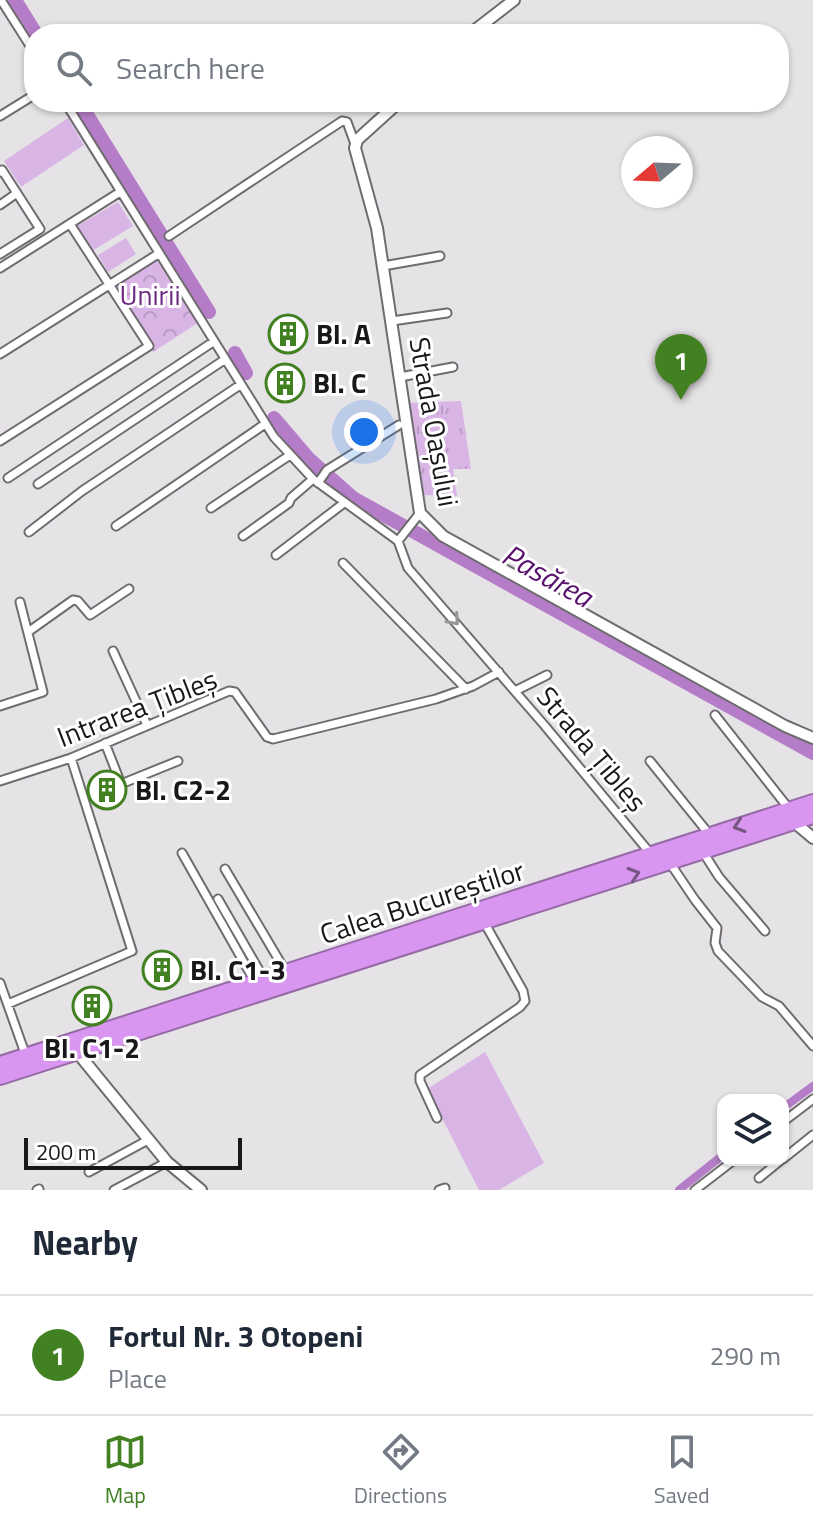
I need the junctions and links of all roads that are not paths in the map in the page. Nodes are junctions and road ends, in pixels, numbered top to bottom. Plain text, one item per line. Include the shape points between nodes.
1 (1, 0) edge
2 (514, 0) edge
3 (483, 24) edge
4 (24, 36) edge
5 (24, 101) edge
6 (71, 112) edge
7 (389, 112) edge
8 (0, 116) edge
9 (355, 144) junction
10 (0, 172) edge
11 (120, 192) junction
12 (17, 193) junction
13 (0, 205) edge
14 (70, 224) junction
15 (169, 236) dead end
16 (0, 254) edge
17 (158, 254) junction
18 (440, 256) dead end
19 (383, 266) junction
20 (0, 268) edge
21 (109, 284) junction
22 (447, 313) dead end
23 (392, 321) junction
24 (213, 342) junction
25 (0, 354) edge
26 (224, 360) junction
27 (453, 367) dead end
28 (400, 377) junction
29 (240, 385) junction
30 (265, 424) junction
31 (399, 425) dead end
32 (0, 441) edge
33 (290, 455) junction
34 (8, 478) dead end
35 (316, 481) junction
36 (38, 484) dead end
37 (344, 503) junction
38 (211, 508) dead end
39 (420, 513) junction
40 (116, 526) dead end
41 (29, 532) dead end
42 (243, 536) dead end
43 (398, 541) junction
44 (276, 555) dead end
45 (343, 563) dead end
46 (129, 589) dead end
47 (20, 602) dead end
48 (28, 632) junction
49 (113, 651) dead end
50 (499, 672) junction
51 (547, 675) dead end
52 (466, 689) junction
53 (515, 691) junction
54 (0, 706) edge
55 (715, 715) dead end
56 (147, 725) junction
57 (813, 738) edge
58 (105, 743) junction
59 (71, 758) junction
60 (178, 761) dead end
61 (650, 761) dead end
62 (0, 781) edge
63 (813, 802) edge
64 (792, 816) junction
65 (813, 816) edge
66 (710, 836) junction
67 (813, 838) edge
68 (703, 852) junction
69 (182, 853) dead end
70 (651, 855) junction
71 (670, 863) junction
72 (225, 869) dead end
73 (218, 899) dead end
74 (484, 922) junction
75 (765, 931) dead end
76 (286, 972) junction
77 (260, 981) junction
78 (0, 983) edge
79 (8, 1004) junction
80 (813, 1046) edge
81 (77, 1052) junction
82 (26, 1056) junction
83 (0, 1064) edge
84 (0, 1077) edge
85 (813, 1099) edge
86 (789, 1117) edge
87 (437, 1118) dead end
88 (813, 1135) edge
89 (148, 1140) junction
90 (789, 1154) edge
91 (167, 1162) junction
92 (726, 1166) edge
93 (774, 1166) edge
94 (89, 1172) dead end
95 (759, 1178) dead end
96 (114, 1190) edge
97 (201, 1190) edge
98 (695, 1190) edge

1 - 4 street
2 - 3 street
5 - 8 street
6 - 11 street
7 - 9 street
9 - 15 street via 342,121
9 - 19 street, Strada Oașului
10 - 12 street
11 - 14 street
11 - 17 street
12 - 13 street
12 - 16 street via 40,229
14 - 20 street
14 - 21 street
17 - 21 street
17 - 24 street
18 - 19 street
19 - 23 street, Strada Oașului
21 - 25 street
21 - 32 street via 149,346
22 - 23 street
23 - 28 street, Strada Oașului
24 - 26 street
24 - 34 street
26 - 29 street
26 - 36 street
27 - 28 street
28 - 39 street, Strada Oașului
29 - 30 street
29 - 41 street
30 - 33 street
30 - 40 street
31 - 35 street
33 - 35 street
33 - 38 street
35 - 37 street
35 - 42 street
37 - 43 street
37 - 44 street
39 - 43 street
39 - 57 street, Strada Oașului via 443,536
43 -> 50 street, Strada Țibleș via 405,562
45 - 52 street
46 - 48 street via 90,615 73,600
47 - 48 street
48 - 54 street via 43,692
49 - 56 street
50 - 52 street, Intrarea Țibleș
50 - 53 street, Strada Țibleș
51 - 53 street
52 - 56 street, Intrarea Țibleș via 273,739 232,691
53 - 70 street, Strada Țibleș
55 - 64 street
56 - 58 street, Intrarea Țibleș
58 - 59 street, Intrarea Țibleș
58 - 60 street via 121,784
59 - 62 street, Intrarea Țibleș
59 - 79 street via 132,951
61 - 66 street
63 - 64 highway, Calea Bucureștilor
64 - 65 highway, Calea Bucureștilor
64 -> 66 highway, Calea Bucureștilor
64 - 67 street
64 - 68 highway, Calea Bucureștilor
66 - 70 highway, Calea Bucureștilor
68 - 71 highway, Calea Bucureștilor
68 - 75 street
69 - 77 street
70 - 76 highway, Calea Bucureștilor
74 -> 71 highway, Calea Bucureștilor
71 - 80 street via 717,928 718,951 762,997 779,1006
72 - 76 street
73 - 77 street
74 - 81 highway, Calea Bucureștilor
74 - 87 street via 525,1001 420,1075
76 - 77 highway, Calea Bucureștilor
77 - 82 highway, Calea Bucureștilor
78 - 79 street
79 - 82 street
81 - 84 highway, Calea Bucureștilor
81 - 89 street
82 - 83 highway, Calea Bucureștilor
85 - 86 street
88 - 90 street
89 - 91 street
89 - 94 street
91 - 96 street
91 - 97 street
92 - 98 street
93 - 95 street

